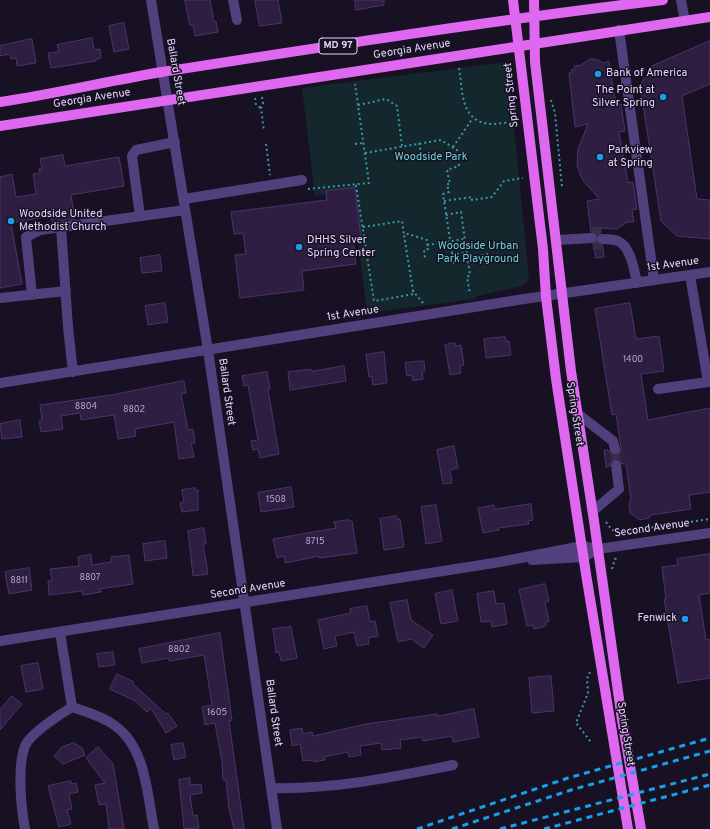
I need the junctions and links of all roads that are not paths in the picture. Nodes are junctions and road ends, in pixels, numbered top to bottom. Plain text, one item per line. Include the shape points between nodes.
1 (151, 0) edge
2 (233, 0) edge
3 (513, 0) edge
4 (534, 0) edge
5 (663, 0) edge
6 (681, 0) edge
7 (533, 17) junction
8 (710, 17) edge
9 (515, 19) junction
10 (237, 20) dead end
11 (685, 21) junction
12 (619, 30) junction
13 (534, 43) junction
14 (518, 46) junction
15 (162, 72) junction
16 (168, 99) junction
17 (0, 102) edge
18 (0, 126) edge
19 (175, 142) junction
20 (302, 180) dead end
21 (184, 199) junction
22 (185, 210) junction
23 (140, 216) junction
24 (62, 227) junction
25 (557, 240) junction
26 (710, 272) edge
27 (690, 275) junction
28 (654, 280) junction
29 (637, 283) junction
30 (66, 291) junction
31 (562, 294) junction
32 (32, 295) junction
33 (546, 296) junction
34 (0, 298) edge
35 (208, 350) junction
36 (73, 372) junction
37 (0, 383) edge
38 (658, 389) dead end
39 (578, 414) junction
40 (615, 449) tunnel mouth
41 (616, 465) tunnel mouth
42 (593, 511) junction
43 (710, 533) edge
44 (582, 546) junction
45 (598, 549) junction
46 (584, 557) junction
47 (500, 562) junction
48 (244, 602) junction
49 (60, 632) junction
50 (0, 641) edge
51 (72, 707) junction
52 (453, 765) dead end
53 (271, 788) junction
54 (25, 829) edge
55 (154, 829) edge
56 (277, 829) edge
57 (628, 829) edge
58 (641, 829) edge

1 - 15 street, Ballard Street
2 - 10 street
3 - 9 main road, Spring Street
4 - 7 main road, Spring Street
5 - 7 main road, Georgia Avenue / MD 97
6 - 11 street
7 - 9 main road, Georgia Avenue / MD 97
7 - 13 main road, Spring Street
8 - 11 main road, Georgia Avenue
9 - 14 main road, Spring Street
9 - 15 main road, Georgia Avenue / MD 97
11 - 12 main road, Georgia Avenue
12 - 13 main road, Georgia Avenue
12 - 28 street
13 - 14 main road, Georgia Avenue
13 - 25 main road, Spring Street
14 - 16 main road, Georgia Avenue
14 - 33 main road, Spring Street via 543,249
15 - 16 street, Ballard Street
15 - 17 main road, Georgia Avenue / MD 97
16 - 18 main road, Georgia Avenue
16 - 19 street, Ballard Street
19 - 21 street, Ballard Street
19 - 23 street via 136,150 132,156
20 - 21 street
21 - 22 street, Ballard Street
22 - 23 street
22 - 35 street, Ballard Street
23 - 24 street
24 - 30 street
24 - 32 street via 40,230 26,237
25 - 29 street via 596,238 620,242 632,261
25 - 31 main road, Spring Street
26 - 27 street, 1st Avenue
27 - 28 street, 1st Avenue
27 - 38 street via 708,382
28 - 29 street, 1st Avenue
29 - 31 street, 1st Avenue
30 - 32 street
30 - 36 street
31 - 33 street, 1st Avenue
31 - 39 main road, Spring Street
32 - 34 street
33 - 35 street, 1st Avenue
33 - 44 main road, Spring Street
35 - 36 street, 1st Avenue
35 - 48 street, Ballard Street
36 - 37 street, 1st Avenue
39 - 40 street via 613,441
39 - 42 main road, Spring Street
41 - 42 street via 618,489
42 - 45 main road, Spring Street
43 - 45 street, Second Avenue
44 - 45 street, Second Avenue
44 - 46 main road, Spring Street
44 - 47 street, Second Avenue
45 - 46 street, Second Avenue
45 - 58 main road, Spring Street via 622,720
46 - 47 street, Second Avenue
46 - 57 main road, Spring Street
47 - 48 street, Second Avenue
48 - 49 street, Second Avenue
48 - 53 street, Ballard Street
49 - 50 street, Second Avenue
49 - 51 street
51 - 54 street via 50,719 25,746 21,774
51 - 55 street via 115,725 130,740 143,770
52 - 53 street via 397,777 308,788
53 - 56 street, Ballard Street

